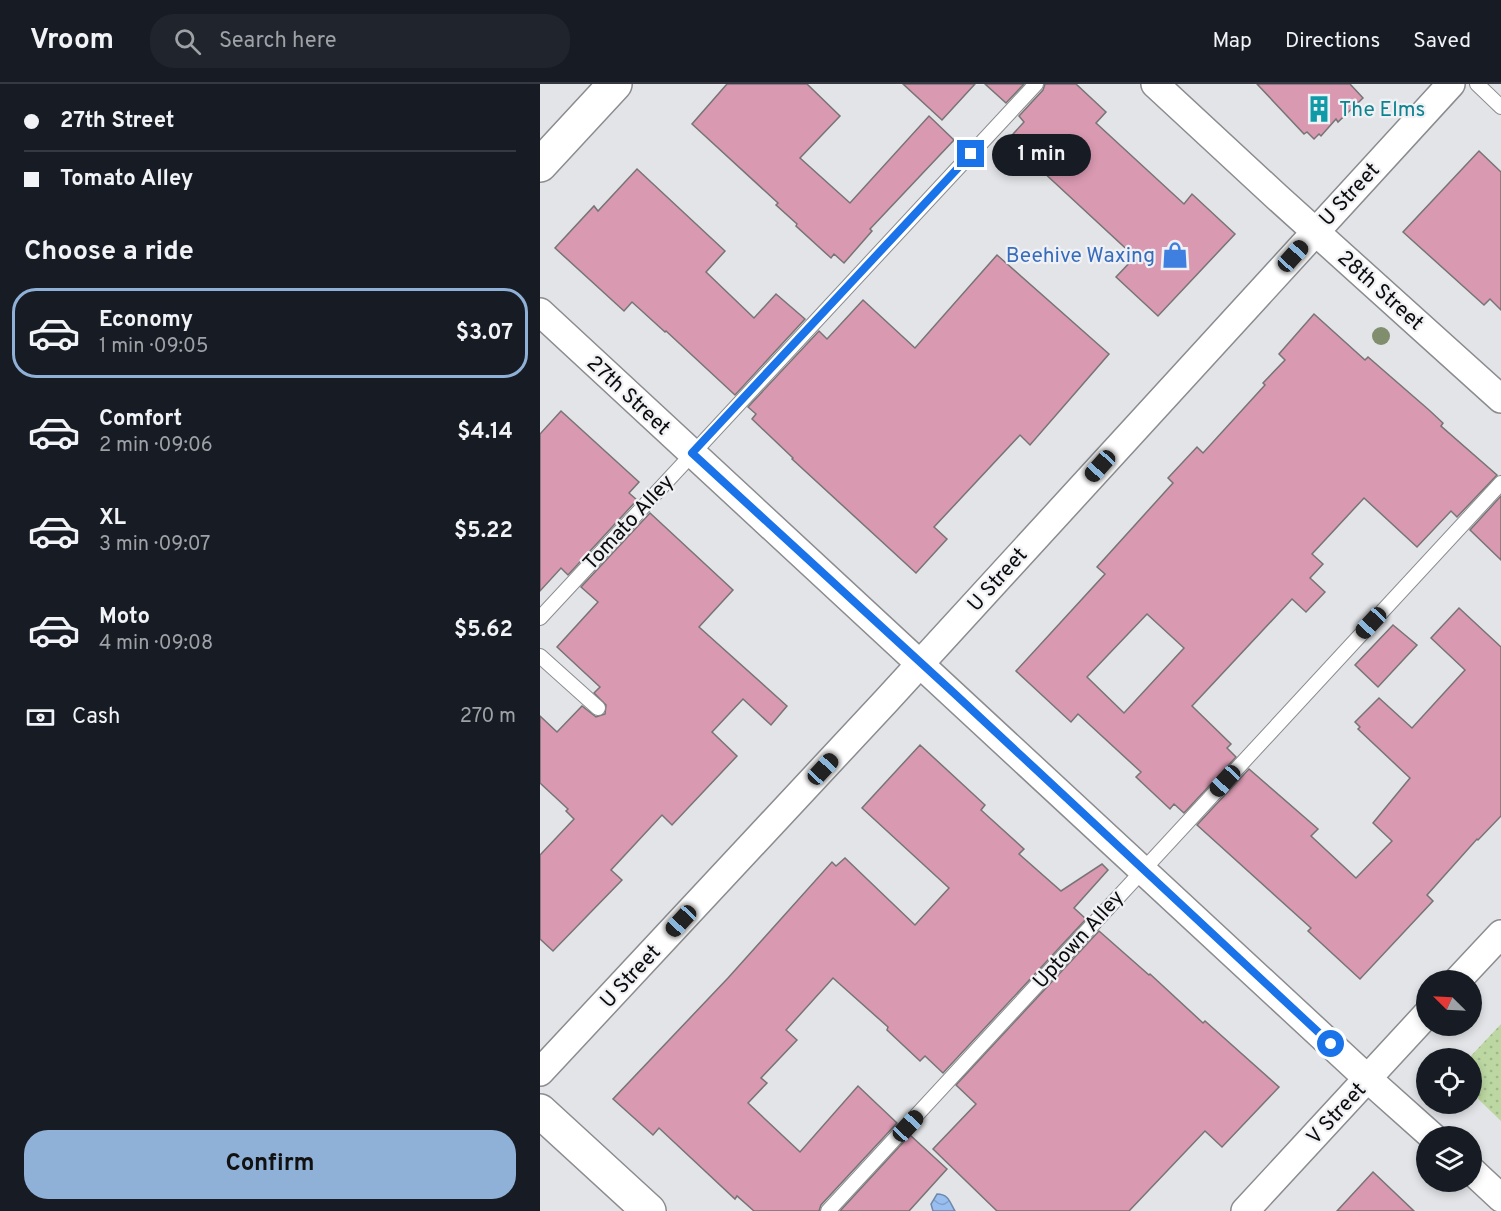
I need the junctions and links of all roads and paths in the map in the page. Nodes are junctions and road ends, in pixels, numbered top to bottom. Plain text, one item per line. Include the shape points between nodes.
1 (615, 84) edge
2 (1036, 84) edge
3 (1155, 84) edge
4 (1451, 84) edge
5 (1476, 84) edge
6 (1501, 107) edge
7 (540, 165) edge
8 (1315, 231) junction
9 (540, 312) edge
10 (1501, 399) edge
11 (692, 453) junction
12 (1501, 483) edge
13 (540, 618) edge
14 (540, 656) edge
15 (920, 663) junction
16 (598, 708) dead end
17 (1143, 869) junction
18 (1501, 934) edge
19 (1468, 970) edge
20 (1416, 1026) edge
21 (540, 1072) edge
22 (1368, 1079) junction
23 (540, 1111) edge
24 (1421, 1126) edge
25 (1482, 1180) edge
26 (1501, 1198) edge
27 (649, 1211) edge
28 (828, 1211) edge
29 (1245, 1211) edge

1 - 7 street
2 - 11 lane, Tomato Alley
3 - 8 street, 28th Street
4 - 8 street, U Street
5 - 6 lane
8 - 10 street, 28th Street
8 - 15 street, U Street
9 - 11 street, 27th Street
11 - 13 lane, Tomato Alley
11 - 15 street, 27th Street
12 - 17 lane, Uptown Alley
14 - 16 lane
15 - 17 street, 27th Street
15 - 21 street, U Street
17 - 22 street, 27th Street
17 - 28 lane, Uptown Alley
18 - 19 street
20 - 22 street, V Street
22 - 24 street, 27th Street
22 - 29 street, V Street
23 - 27 street
25 - 26 street

